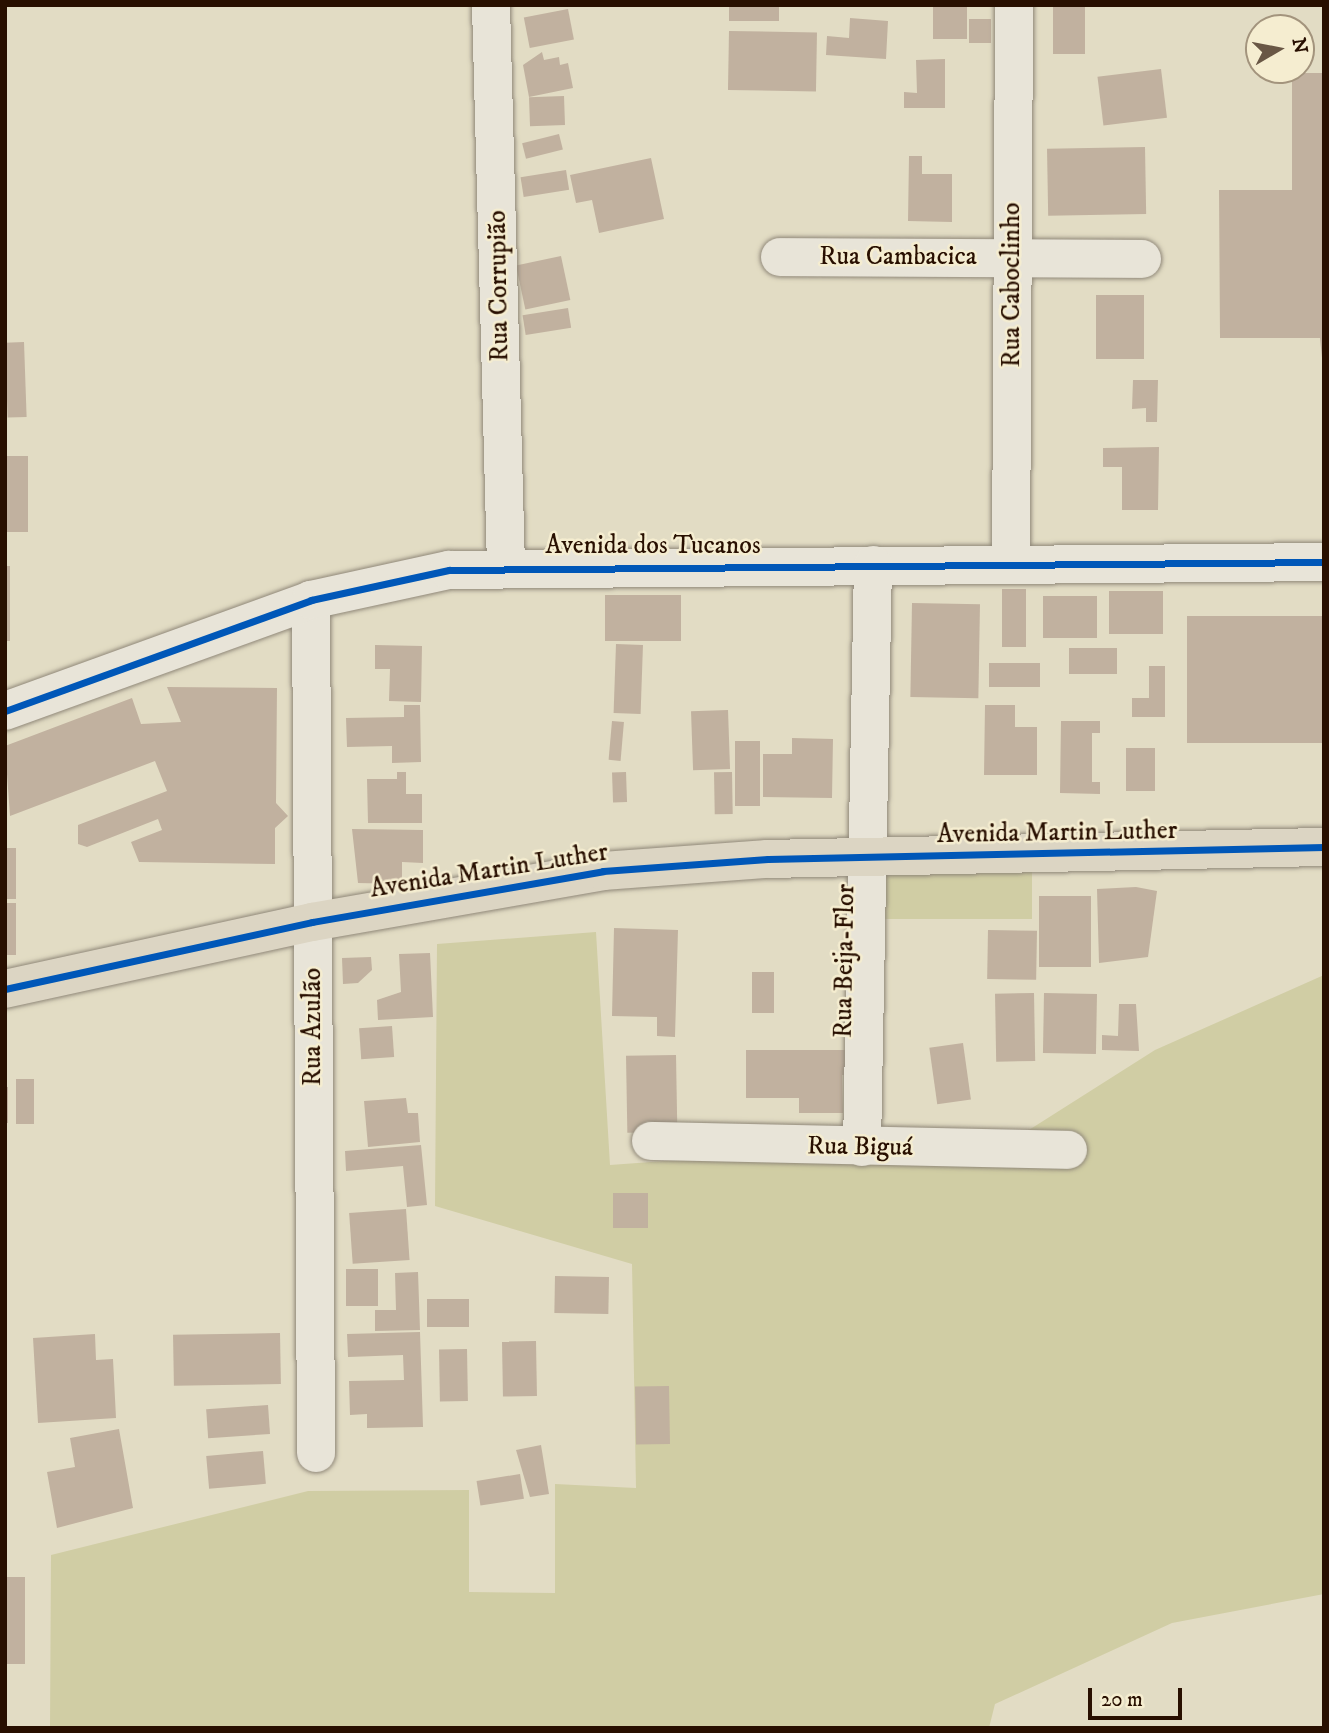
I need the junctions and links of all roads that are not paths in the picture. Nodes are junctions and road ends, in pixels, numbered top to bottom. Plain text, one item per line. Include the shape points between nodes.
1 (491, 5) edge
2 (1014, 5) edge
3 (780, 257) dead end
4 (1013, 258) junction
5 (1142, 259) dead end
6 (1324, 562) edge
7 (873, 565) junction
8 (1011, 565) junction
9 (506, 568) junction
10 (311, 600) junction
11 (5, 711) edge
12 (1324, 847) edge
13 (868, 858) junction
14 (312, 922) junction
15 (5, 989) edge
16 (651, 1141) dead end
17 (862, 1147) junction
18 (1068, 1150) dead end
19 (316, 1453) dead end

1 - 9 street, Rua Corrupião
2 - 4 street, Rua Caboclinho
3 - 4 street, Rua Cambacica
4 - 5 street, Rua Cambacica
4 - 8 street, Rua Caboclinho
6 - 8 street, Avenida dos Tucanos
7 - 8 street, Avenida dos Tucanos
7 - 9 street, Avenida dos Tucanos
7 - 13 street, Rua Beija-Flor
9 - 10 street, Avenida dos Tucanos via 402,576
10 - 11 street, Avenida dos Tucanos
10 - 14 street, Rua Azulão
12 - 13 main road, Avenida Martin Luther
13 - 14 main road, Avenida Martin Luther via 603,871
13 - 17 street, Rua Beija-Flor
14 - 15 main road, Avenida Martin Luther
14 - 19 street, Rua Azulão
16 - 17 street, Rua Biguá
17 - 18 street, Rua Biguá

